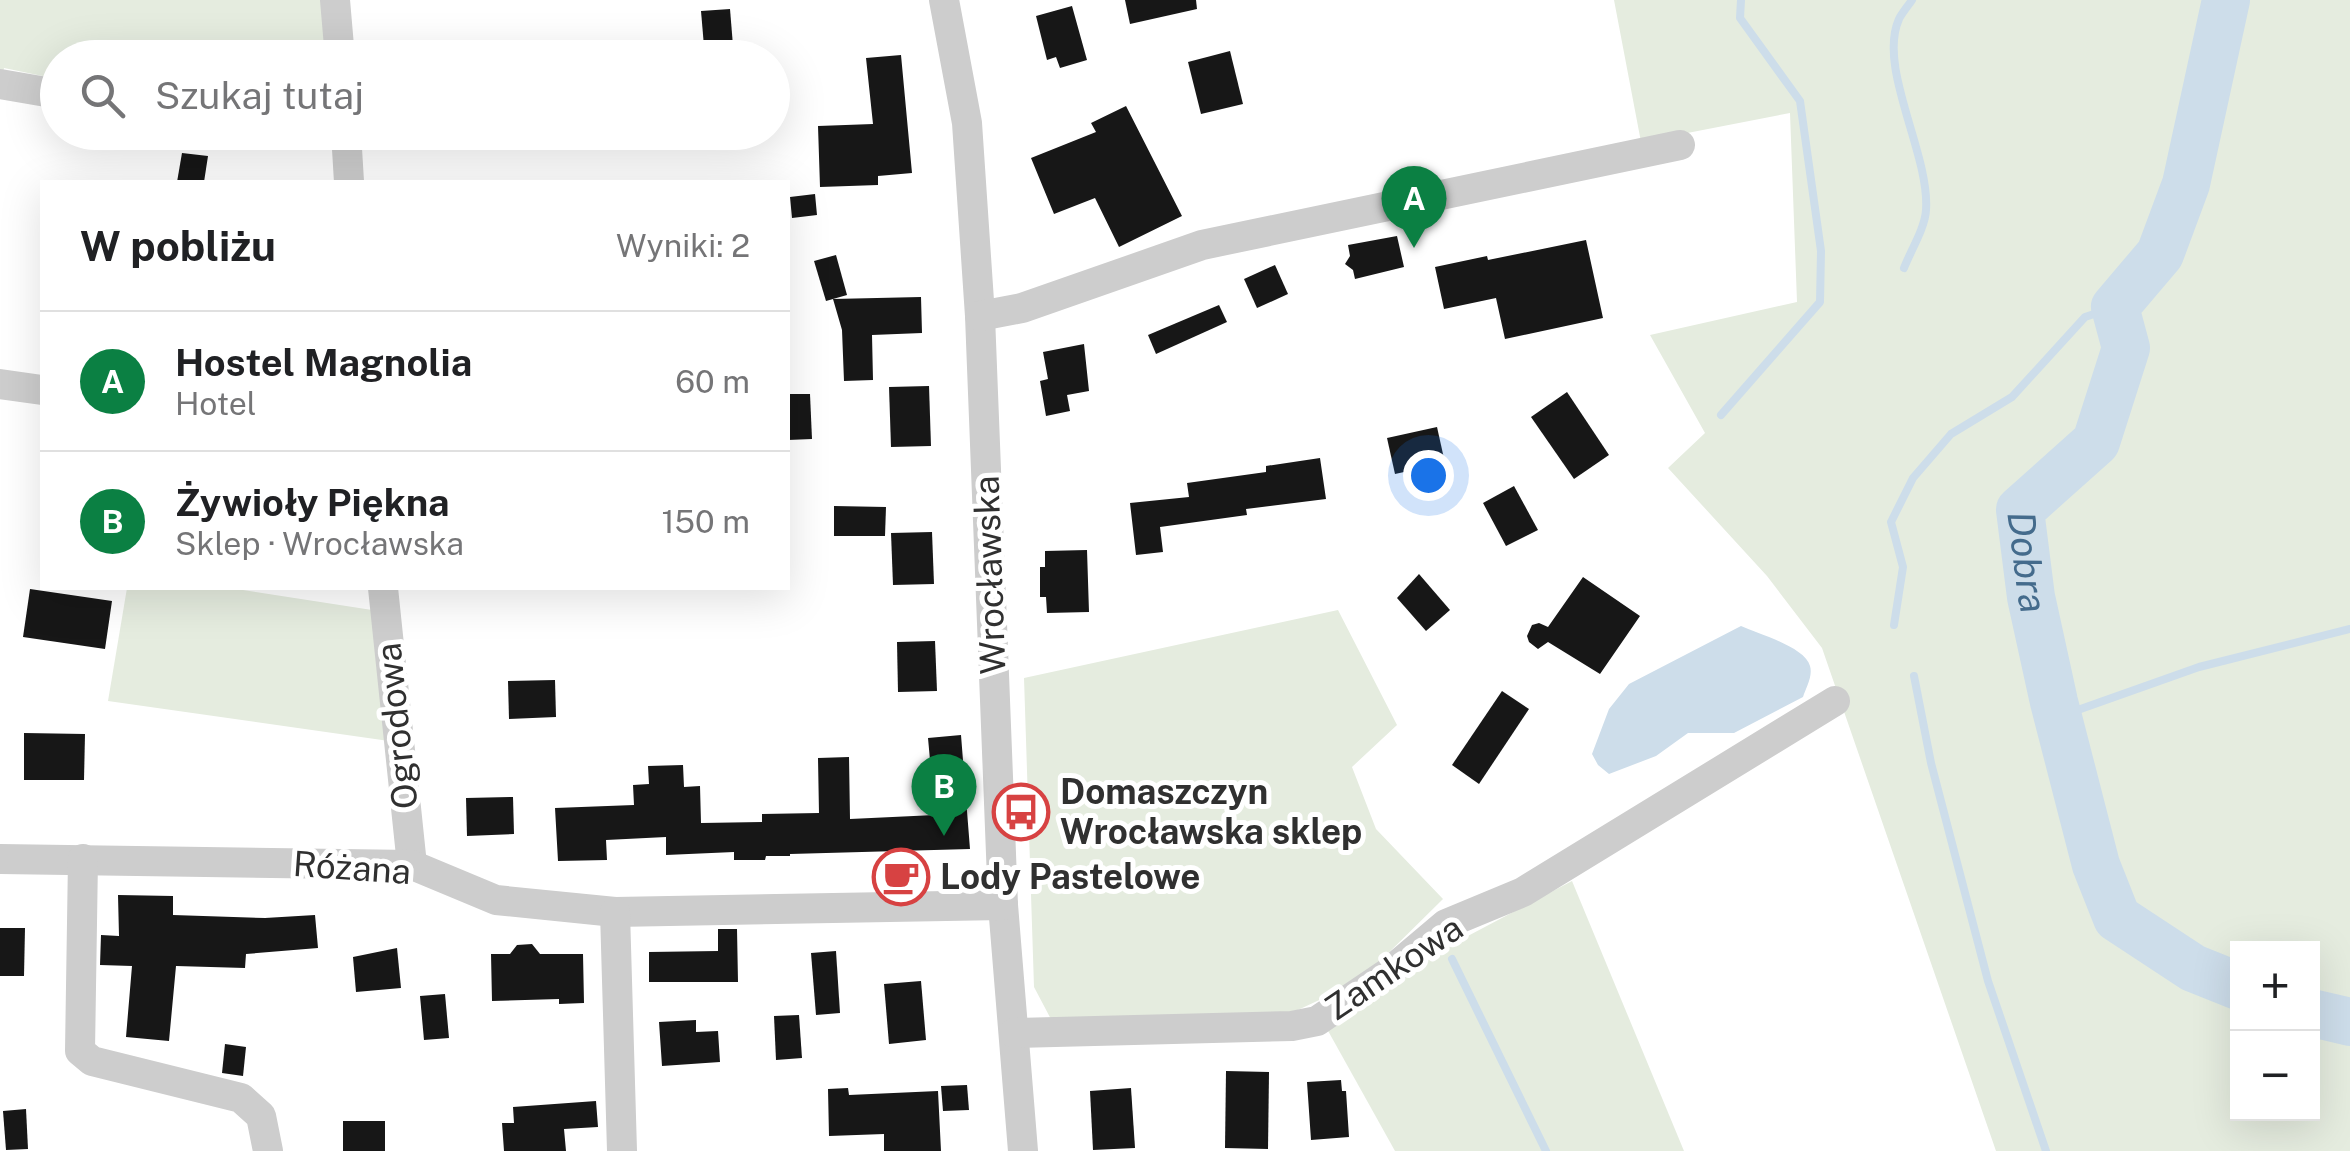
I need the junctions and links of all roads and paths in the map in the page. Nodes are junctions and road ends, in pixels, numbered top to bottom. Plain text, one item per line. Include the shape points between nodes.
1 (336, 0) edge
2 (944, 0) edge
3 (339, 40) edge
4 (0, 84) edge
5 (40, 91) edge
6 (1680, 144) dead end
7 (342, 150) edge
8 (349, 180) edge
9 (980, 316) junction
10 (0, 384) edge
11 (40, 390) edge
12 (383, 590) edge
13 (1835, 702) dead end
14 (0, 859) edge
15 (83, 859) junction
16 (412, 865) junction
17 (1003, 904) junction
18 (615, 912) junction
19 (1014, 1032) junction
20 (268, 1151) edge
21 (622, 1151) edge
22 (1024, 1151) edge

1 - 3 street
2 - 9 street, Wrocławska via 967,122
4 - 5 street
6 - 9 street via 1202,244 1022,308
7 - 8 street
9 - 17 street, Wrocławska
10 - 11 street
12 - 16 street, Ogrodowa
13 - 19 street, Zamkowa via 1523,892 1446,924 1318,1021
14 - 15 street, Różana
15 - 16 street, Różana
15 - 20 street via 80,1051 92,1061 240,1098 260,1116
16 - 18 street, Różana via 496,900
17 - 18 street, Różana
17 - 19 street, Wrocławska
18 - 21 street
19 - 22 street, Wrocławska

